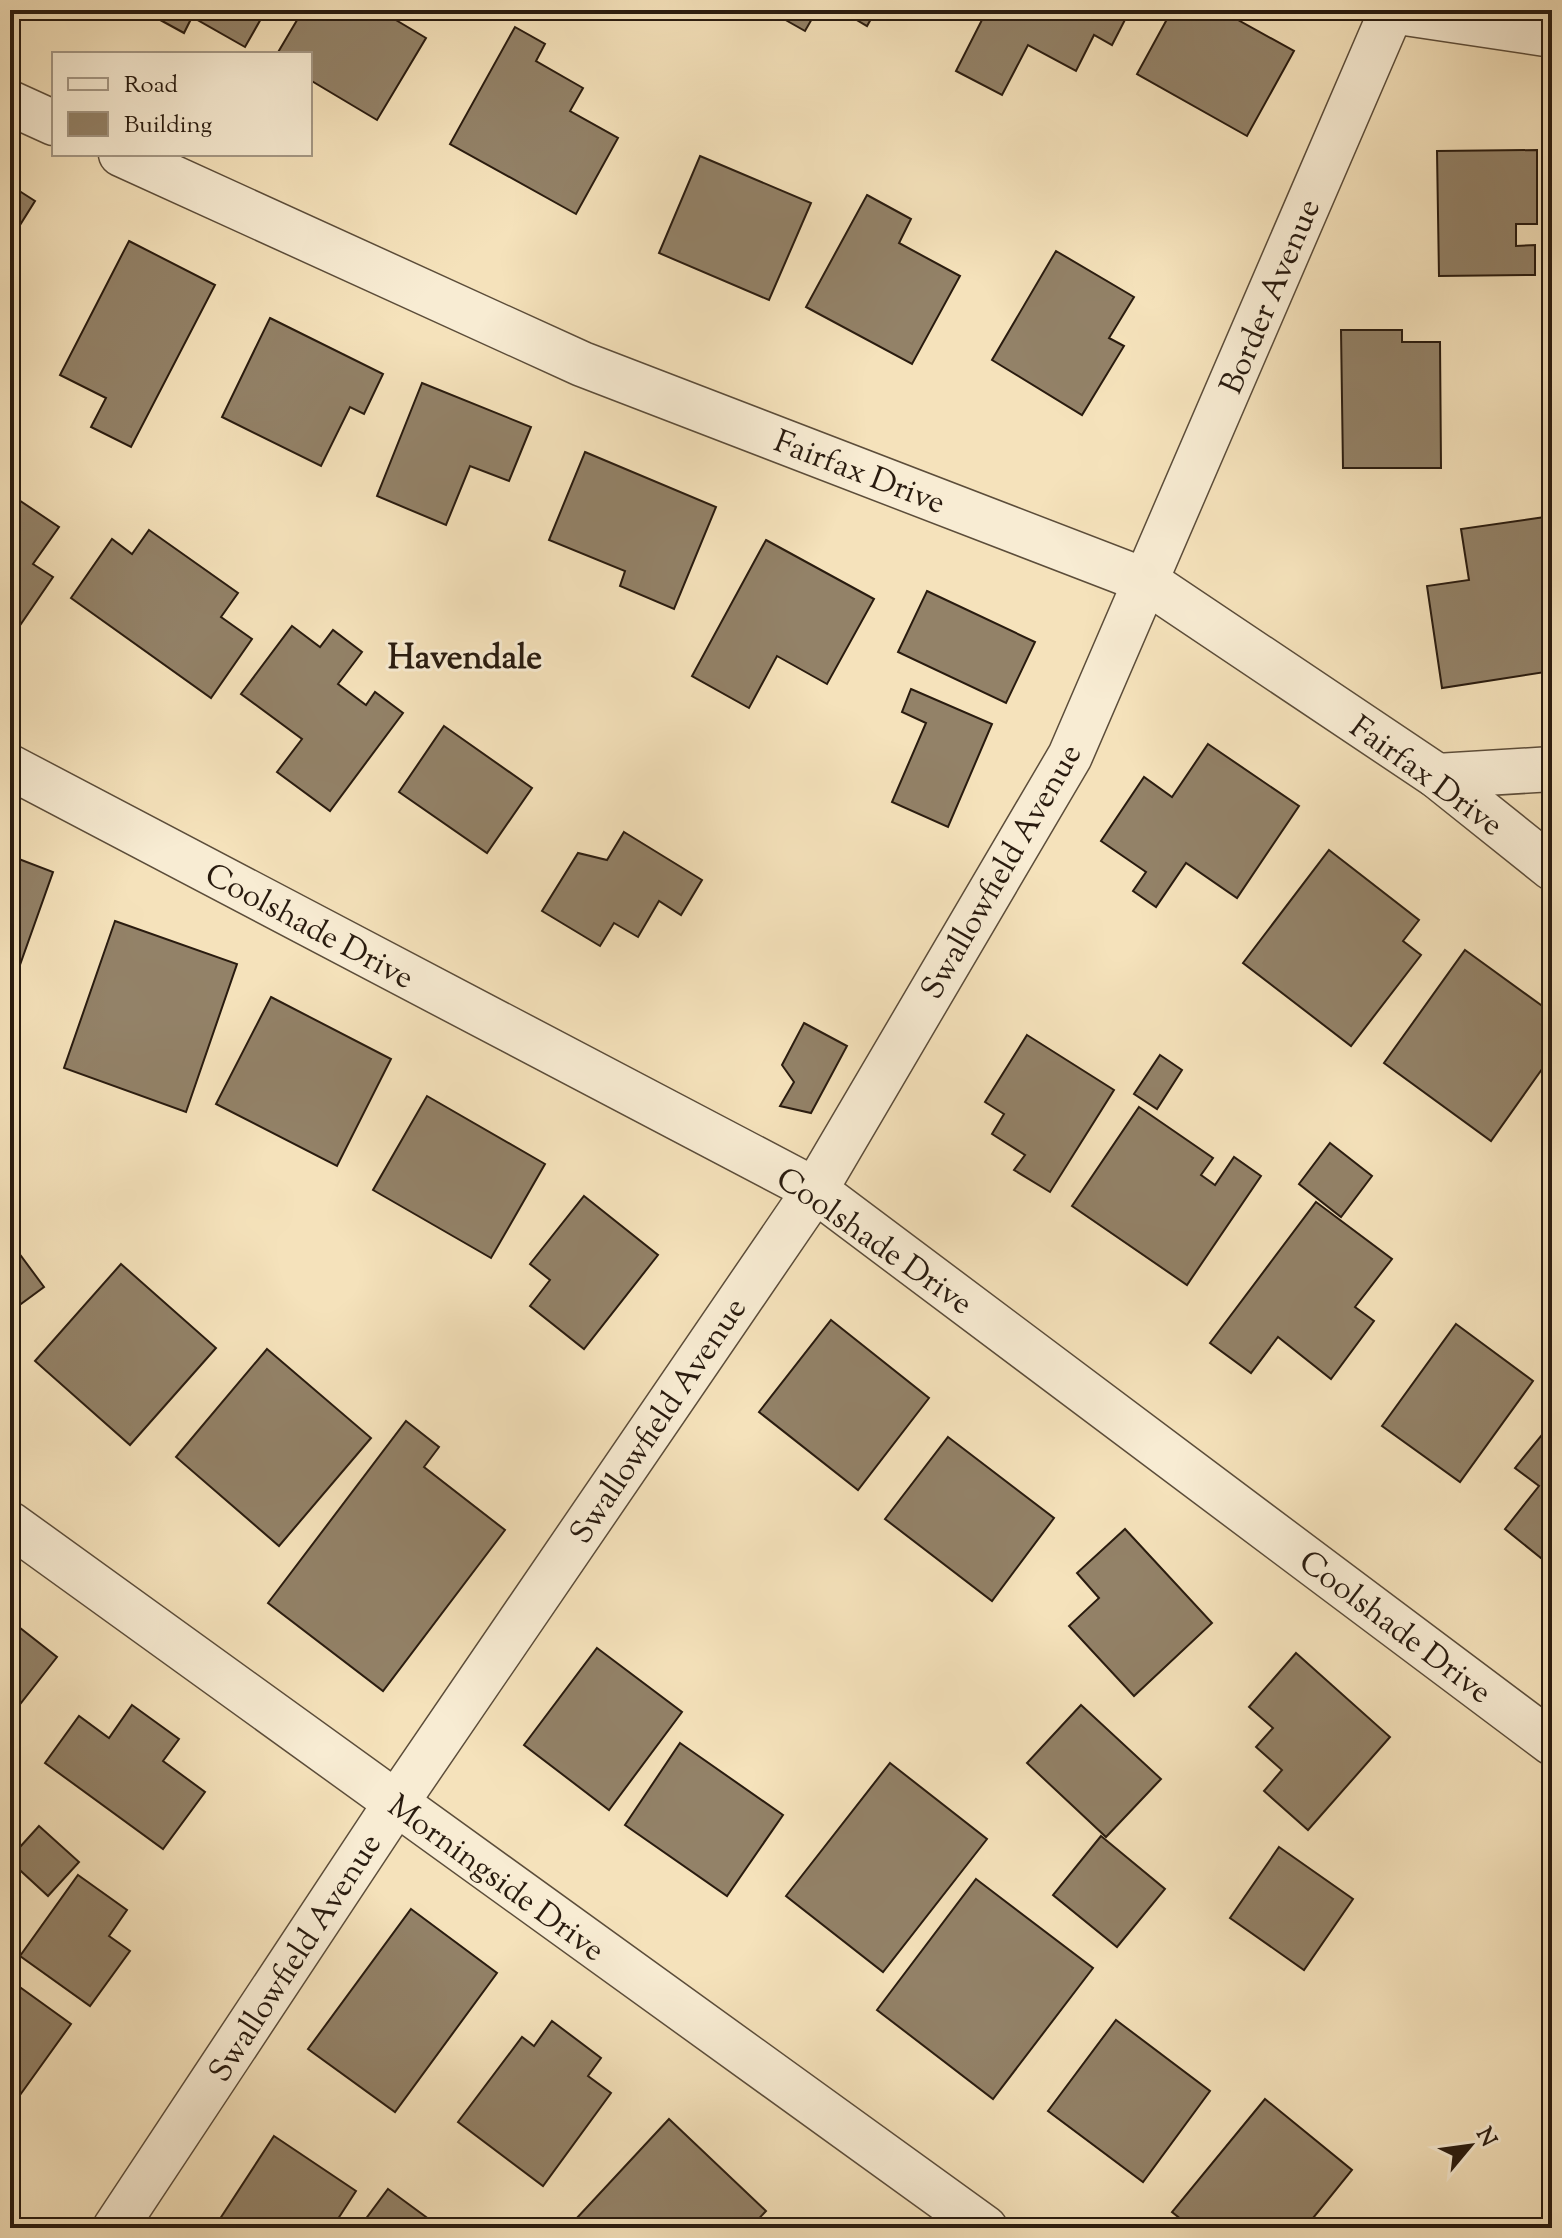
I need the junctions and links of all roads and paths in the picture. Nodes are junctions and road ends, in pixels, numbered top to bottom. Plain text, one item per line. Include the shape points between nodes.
1 (1390, 11) edge
2 (1552, 35) edge
3 (10, 103) edge
4 (52, 122) edge
5 (125, 156) edge
6 (1146, 581) junction
7 (10, 767) edge
8 (1552, 769) edge
9 (1437, 776) junction
10 (1552, 868) edge
11 (815, 1190) junction
12 (10, 1524) edge
13 (1552, 1743) edge
14 (396, 1803) junction
15 (115, 2228) edge
16 (985, 2228) edge

1 - 2 street
1 - 6 street, Border Avenue
3 - 4 street
5 - 6 street, Fairfax Drive via 582,364
6 - 9 street, Fairfax Drive
6 - 11 street, Swallowfield Avenue via 1070,756
7 - 11 street, Coolshade Drive
8 - 9 street
9 - 10 street, Fairfax Drive
11 - 13 street, Coolshade Drive
11 - 14 street, Swallowfield Avenue
12 - 14 street, Morningside Drive
14 - 15 street, Swallowfield Avenue
14 - 16 street, Morningside Drive

